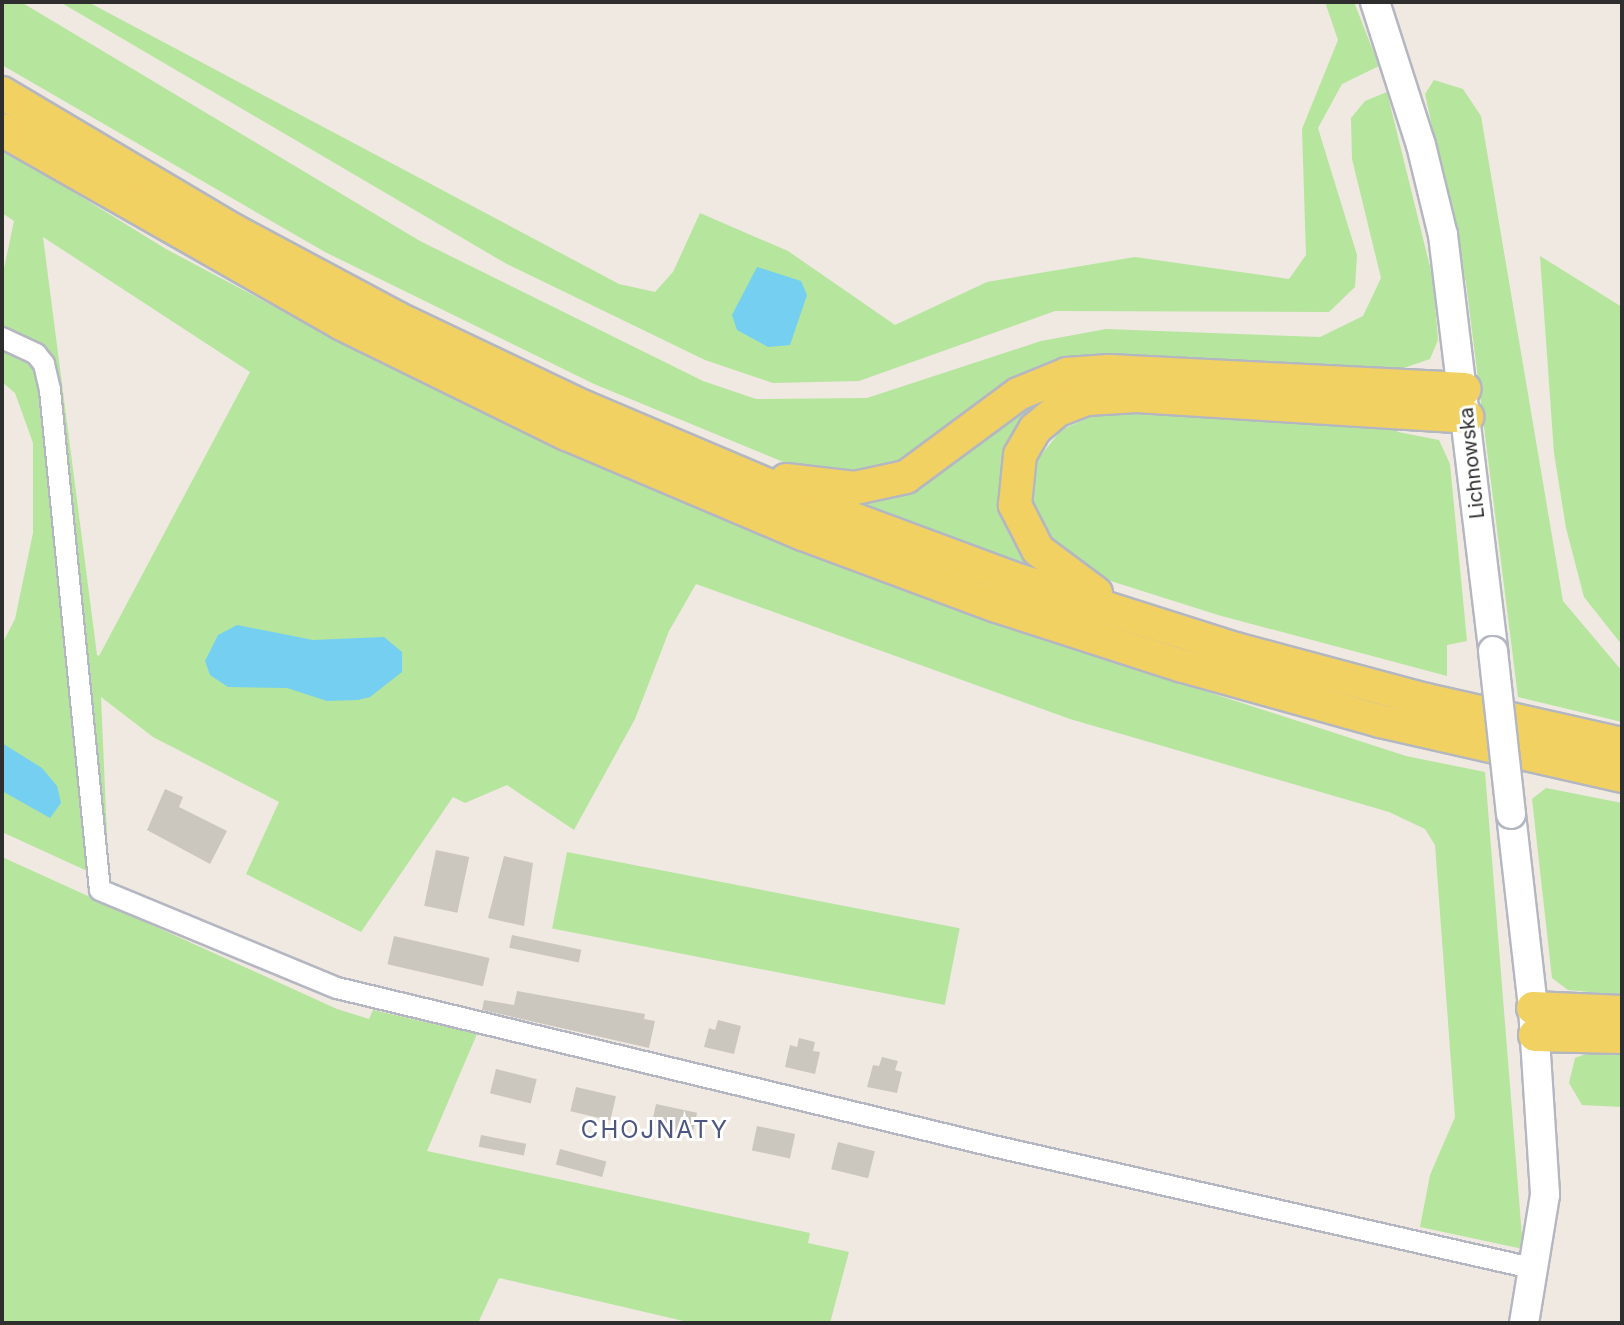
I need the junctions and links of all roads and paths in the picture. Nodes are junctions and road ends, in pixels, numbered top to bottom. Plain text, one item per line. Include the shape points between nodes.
1 (1375, 2) edge
2 (2, 93) edge
3 (2, 130) edge
4 (2, 338) edge
5 (1466, 403) junction
6 (729, 471) junction
7 (1139, 620) junction
8 (1622, 744) edge
9 (1622, 776) edge
10 (1622, 1012) edge
11 (1534, 1022) junction
12 (1622, 1037) edge
13 (1536, 1269) junction
14 (1524, 1323) edge

1 - 5 street, Lichnowska via 1421,145 1443,235
2 - 6 main road via 174,197 357,297 531,383
3 - 9 main road via 196,245 404,356 578,439 803,534 997,606 1218,676 1422,731
4 - 13 street via 36,354 50,390 100,890 337,988 993,1146
5 - 6 main road via 1090,372 1030,388 931,463 884,484 840,489
5 - 7 main road via 1137,396 1087,399 1058,410 1035,429 1020,455 1015,505 1038,550
5 - 11 street, Lichnowska, bridge
6 - 7 main road via 910,542
7 - 8 main road via 1384,689
10 - 11 main road
11 - 12 main road
11 - 13 street, Lichnowska via 1545,1195
13 - 14 street, Lichnowska

